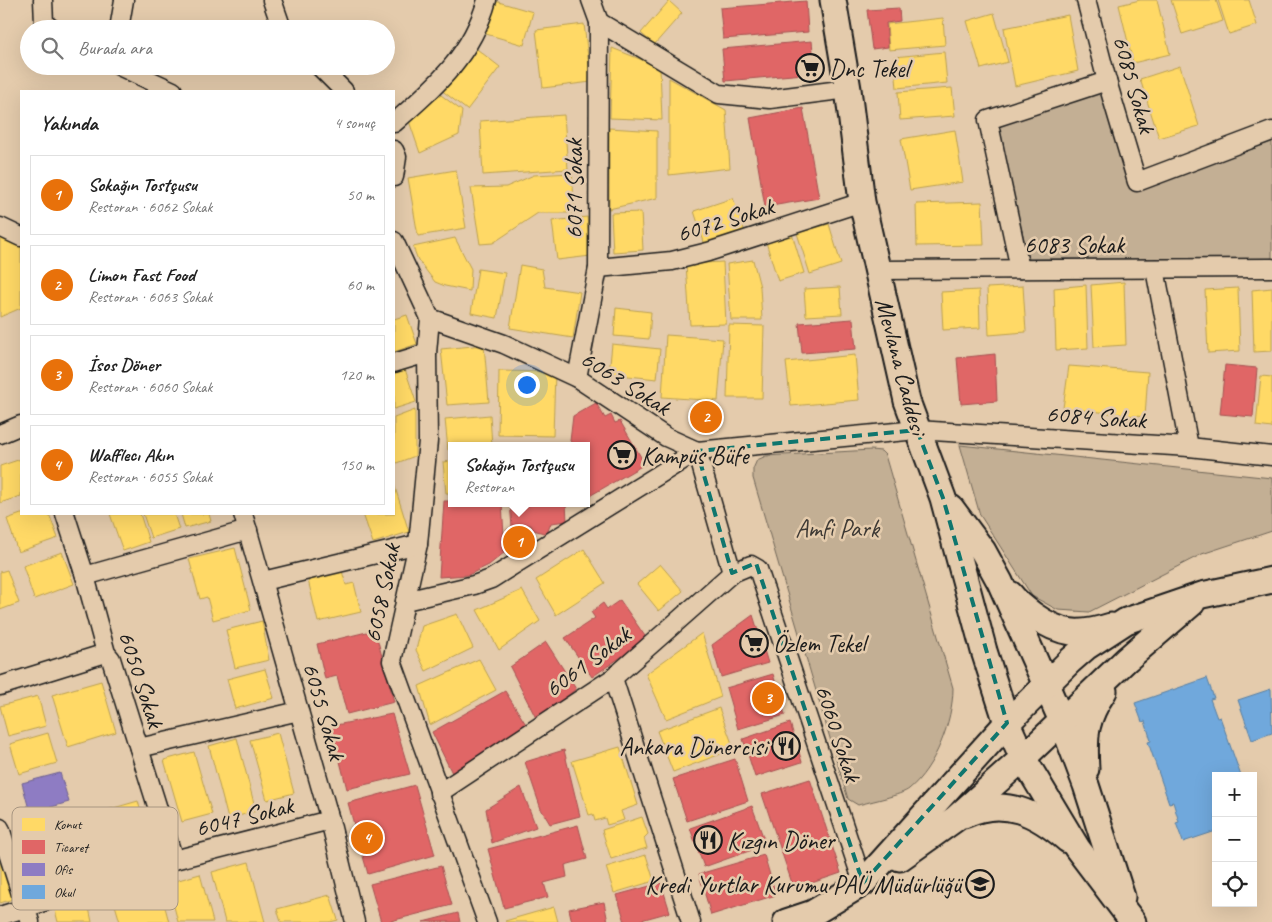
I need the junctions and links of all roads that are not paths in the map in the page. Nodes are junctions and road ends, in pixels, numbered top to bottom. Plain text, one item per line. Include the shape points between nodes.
1 (43, 0) edge
2 (124, 0) edge
3 (272, 0) edge
4 (487, 0) edge
5 (591, 0) edge
6 (833, 0) edge
7 (1086, 0) edge
8 (44, 20) edge
9 (120, 20) edge
10 (279, 20) edge
11 (599, 22) junction
12 (138, 75) edge
13 (328, 75) edge
14 (1107, 81) junction
15 (848, 89) junction
16 (171, 90) edge
17 (343, 90) edge
18 (395, 122) edge
19 (1272, 131) edge
20 (395, 153) edge
21 (395, 171) edge
22 (862, 202) junction
23 (0, 227) edge
24 (20, 237) edge
25 (395, 243) edge
26 (598, 268) junction
27 (1272, 268) edge
28 (1156, 269) junction
29 (876, 270) junction
30 (1020, 270) junction
31 (430, 318) junction
32 (427, 353) junction
33 (395, 363) edge
34 (577, 378) junction
35 (20, 425) edge
36 (917, 430) junction
37 (0, 434) edge
38 (1190, 447) junction
39 (697, 450) junction
40 (1272, 456) edge
41 (943, 498) junction
42 (66, 515) edge
43 (246, 522) edge
44 (418, 544) junction
45 (758, 569) joint
46 (732, 573) junction
47 (85, 576) junction
48 (1272, 580) edge
49 (263, 581) junction
50 (1000, 582) junction
51 (1202, 595) junction
52 (405, 601) junction
53 (1126, 621) junction
54 (106, 653) junction
55 (1126, 660) junction
56 (613, 678) junction
57 (1046, 685) junction
58 (0, 686) edge
59 (299, 711) junction
60 (1062, 721) junction
61 (1007, 723) junction
62 (139, 748) junction
63 (1023, 758) junction
64 (1086, 785) junction
65 (439, 793) junction
66 (157, 807) edge
67 (955, 819) junction
68 (330, 820) junction
69 (0, 828) edge
70 (1077, 848) junction
71 (178, 859) edge
72 (12, 865) edge
73 (863, 884) junction
74 (28, 914) edge
75 (0, 916) edge
76 (1130, 918) edge
77 (355, 922) edge
78 (487, 922) edge
79 (691, 922) edge
80 (786, 922) edge

1 - 8 street
2 - 9 street
3 - 10 street
4 - 18 street via 473,38 463,54 434,88
5 - 11 street, 6071 Sokak
6 - 15 street, Mevlana Caddesi
7 - 14 street, 6085 Sokak
11 - 15 street via 719,94 770,99
11 - 26 street, 6071 Sokak
12 - 16 street
13 - 17 street
14 - 19 street, 6085 Sokak via 1137,182
14 - 30 street via 988,120
15 - 22 street, Mevlana Caddesi
20 - 21 street
22 - 26 street, 6072 Sokak via 672,261
22 - 29 street, Mevlana Caddesi
23 - 24 street
25 - 31 street
26 - 34 street, 6071 Sokak
27 - 28 street, 6083 Sokak
28 - 30 street, 6083 Sokak
28 - 38 street
29 - 30 street, 6083 Sokak
29 - 36 street, Mevlana Caddesi
31 - 32 street, 6058 Sokak
31 - 34 street, 6063 Sokak via 504,344
32 - 33 street
32 - 44 street, 6058 Sokak via 428,441
34 - 39 street, 6063 Sokak via 666,437
35 - 37 street
36 - 38 street, 6084 Sokak
36 - 39 street, 6063 Sokak
36 - 41 street, Mevlana Caddesi
38 - 40 street, 6084 Sokak
39 - 46 street
39 - 52 street via 490,579 474,586
41 - 50 street
41 - 61 street, Mevlana Caddesi
42 - 47 street, 6050 Sokak
43 - 47 street
43 - 49 street, 6055 Sokak
44 - 49 street
44 - 52 street, 6058 Sokak
45 - 46 street, 6061 Sokak via 751,565
45 - 73 street, 6060 Sokak
46 - 56 street, 6061 Sokak
47 - 54 street, 6050 Sokak
48 - 51 street
49 - 59 street, 6055 Sokak
50 - 53 street via 1026,610 1057,630 1088,631
50 - 57 street
51 - 53 street
51 - 55 street
52 - 65 street, 6058 Sokak via 392,661
53 - 57 street via 1086,647
54 - 58 street
54 - 62 street, 6050 Sokak via 111,659
55 - 60 street
55 - 64 street via 1091,713 1085,741
56 - 65 street, 6061 Sokak
56 - 79 street
57 - 60 street
57 - 61 street
59 - 62 street
59 - 68 street, 6055 Sokak
60 - 63 street
60 - 64 street
61 - 63 street, Mevlana Caddesi
61 - 73 street
62 - 66 street, 6050 Sokak
63 - 67 street
63 - 70 street, Mevlana Caddesi
64 - 76 street
65 - 78 street, 6058 Sokak
67 - 70 street via 984,808 1013,807 1056,830
67 - 73 street
68 - 71 street, 6047 Sokak
68 - 77 street, 6055 Sokak
69 - 72 street
70 - 76 street
73 - 80 street via 814,913
74 - 75 street, 6047 Sokak

